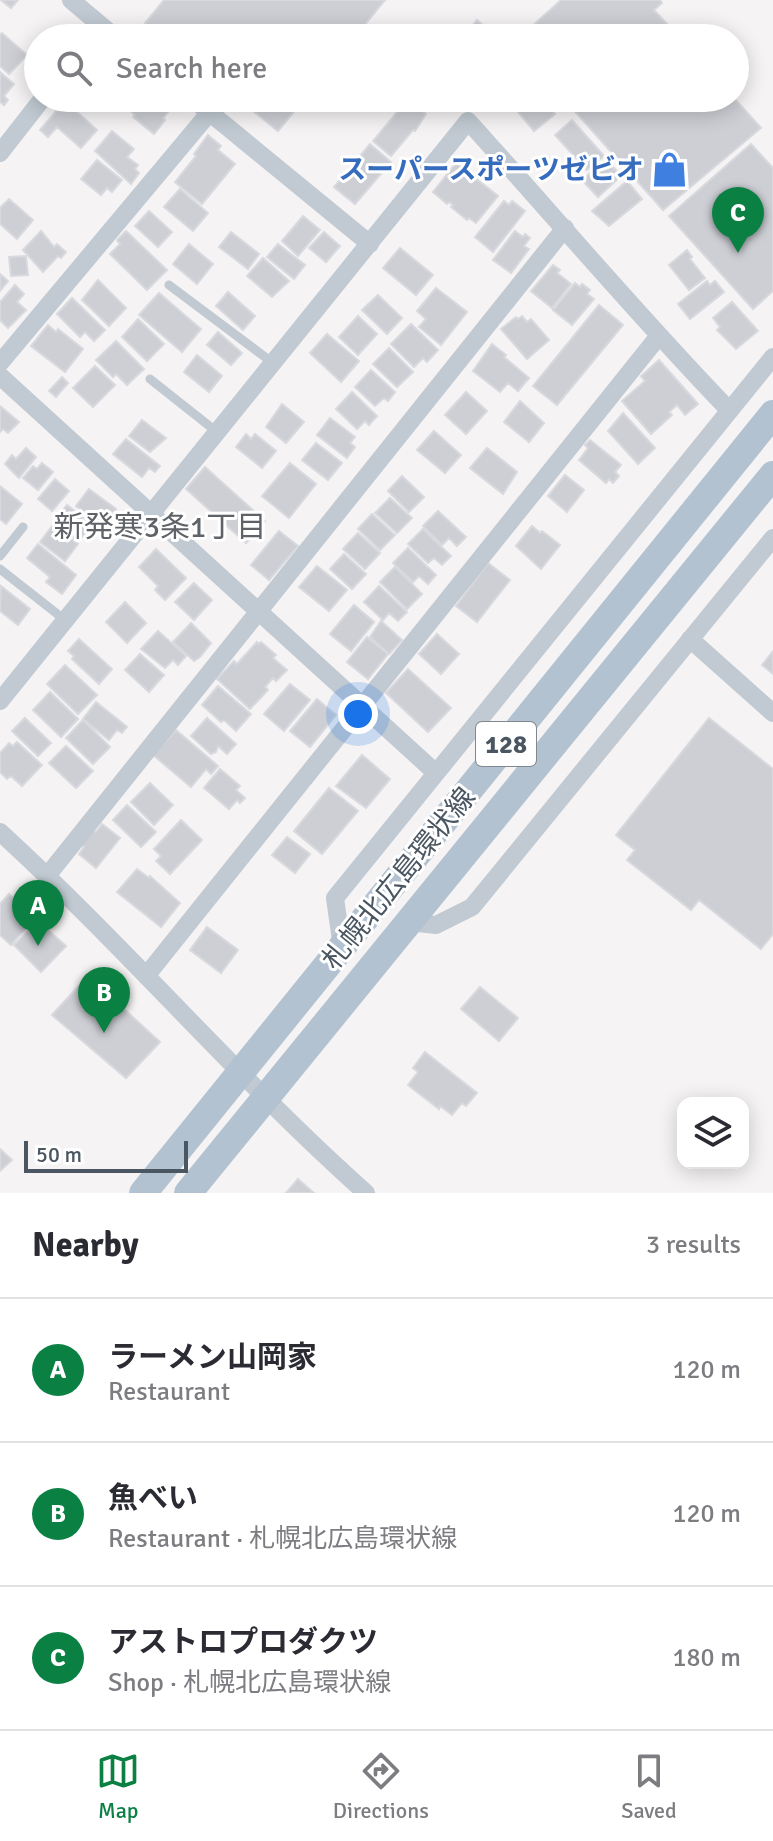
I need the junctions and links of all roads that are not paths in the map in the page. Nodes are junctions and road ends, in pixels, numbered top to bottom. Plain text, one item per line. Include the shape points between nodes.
1 (71, 0) edge
2 (89, 24) edge
3 (32, 112) edge
4 (210, 112) joint
5 (0, 153) edge
6 (565, 228) junction
7 (370, 244) junction
8 (169, 285) dead end
9 (658, 337) junction
10 (773, 357) edge
11 (0, 363) edge
12 (273, 363) junction
13 (0, 376) edge
14 (150, 379) dead end
15 (729, 410) junction
16 (773, 414) edge
17 (217, 432) junction
18 (773, 475) edge
19 (150, 514) junction
20 (23, 527) dead end
21 (773, 538) edge
22 (0, 556) edge
23 (0, 569) edge
24 (258, 612) junction
25 (65, 620) junction
26 (690, 639) junction
27 (0, 701) edge
28 (361, 705) junction
29 (773, 713) edge
30 (436, 773) junction
31 (0, 832) edge
32 (47, 876) junction
33 (409, 922) junction
34 (342, 948) junction
35 (146, 976) junction
36 (239, 1073) junction
37 (266, 1097) junction
38 (213, 1162) junction
39 (143, 1193) edge
40 (188, 1193) edge
41 (210, 1193) edge
42 (366, 1193) edge

1 - 2 street
3 - 5 street
4 - 7 street
4 - 11 street
6 - 7 street via 468,121
6 - 9 street
6 - 24 street
7 - 12 street
8 - 12 lane
9 - 15 street
9 - 28 street
10 - 15 street
12 - 17 street
13 - 19 street
14 - 17 lane
15 - 30 street
16 - 34 main road, 札幌北広島環状線 / 128
17 - 19 street
18 - 33 main road, 札幌北広島環状線 / 128
19 - 24 street
19 - 25 street
20 - 22 lane
21 - 26 street
23 - 25 lane
24 - 28 street
24 - 32 street
25 - 27 street
26 - 29 street
26 - 33 street via 472,907 436,925
28 - 30 street
28 - 35 street
30 - 34 street via 335,898
31 - 32 street
32 - 35 street
33 - 37 main road, 札幌北広島環状線 / 128
34 - 36 main road, 札幌北広島環状線 / 128
35 - 36 street
36 - 37 street
36 - 39 main road, 札幌北広島環状線 / 128
37 - 38 main road, 札幌北広島環状線 / 128
37 - 42 street
38 - 40 main road, 札幌北広島環状線 / 128
38 - 41 street

